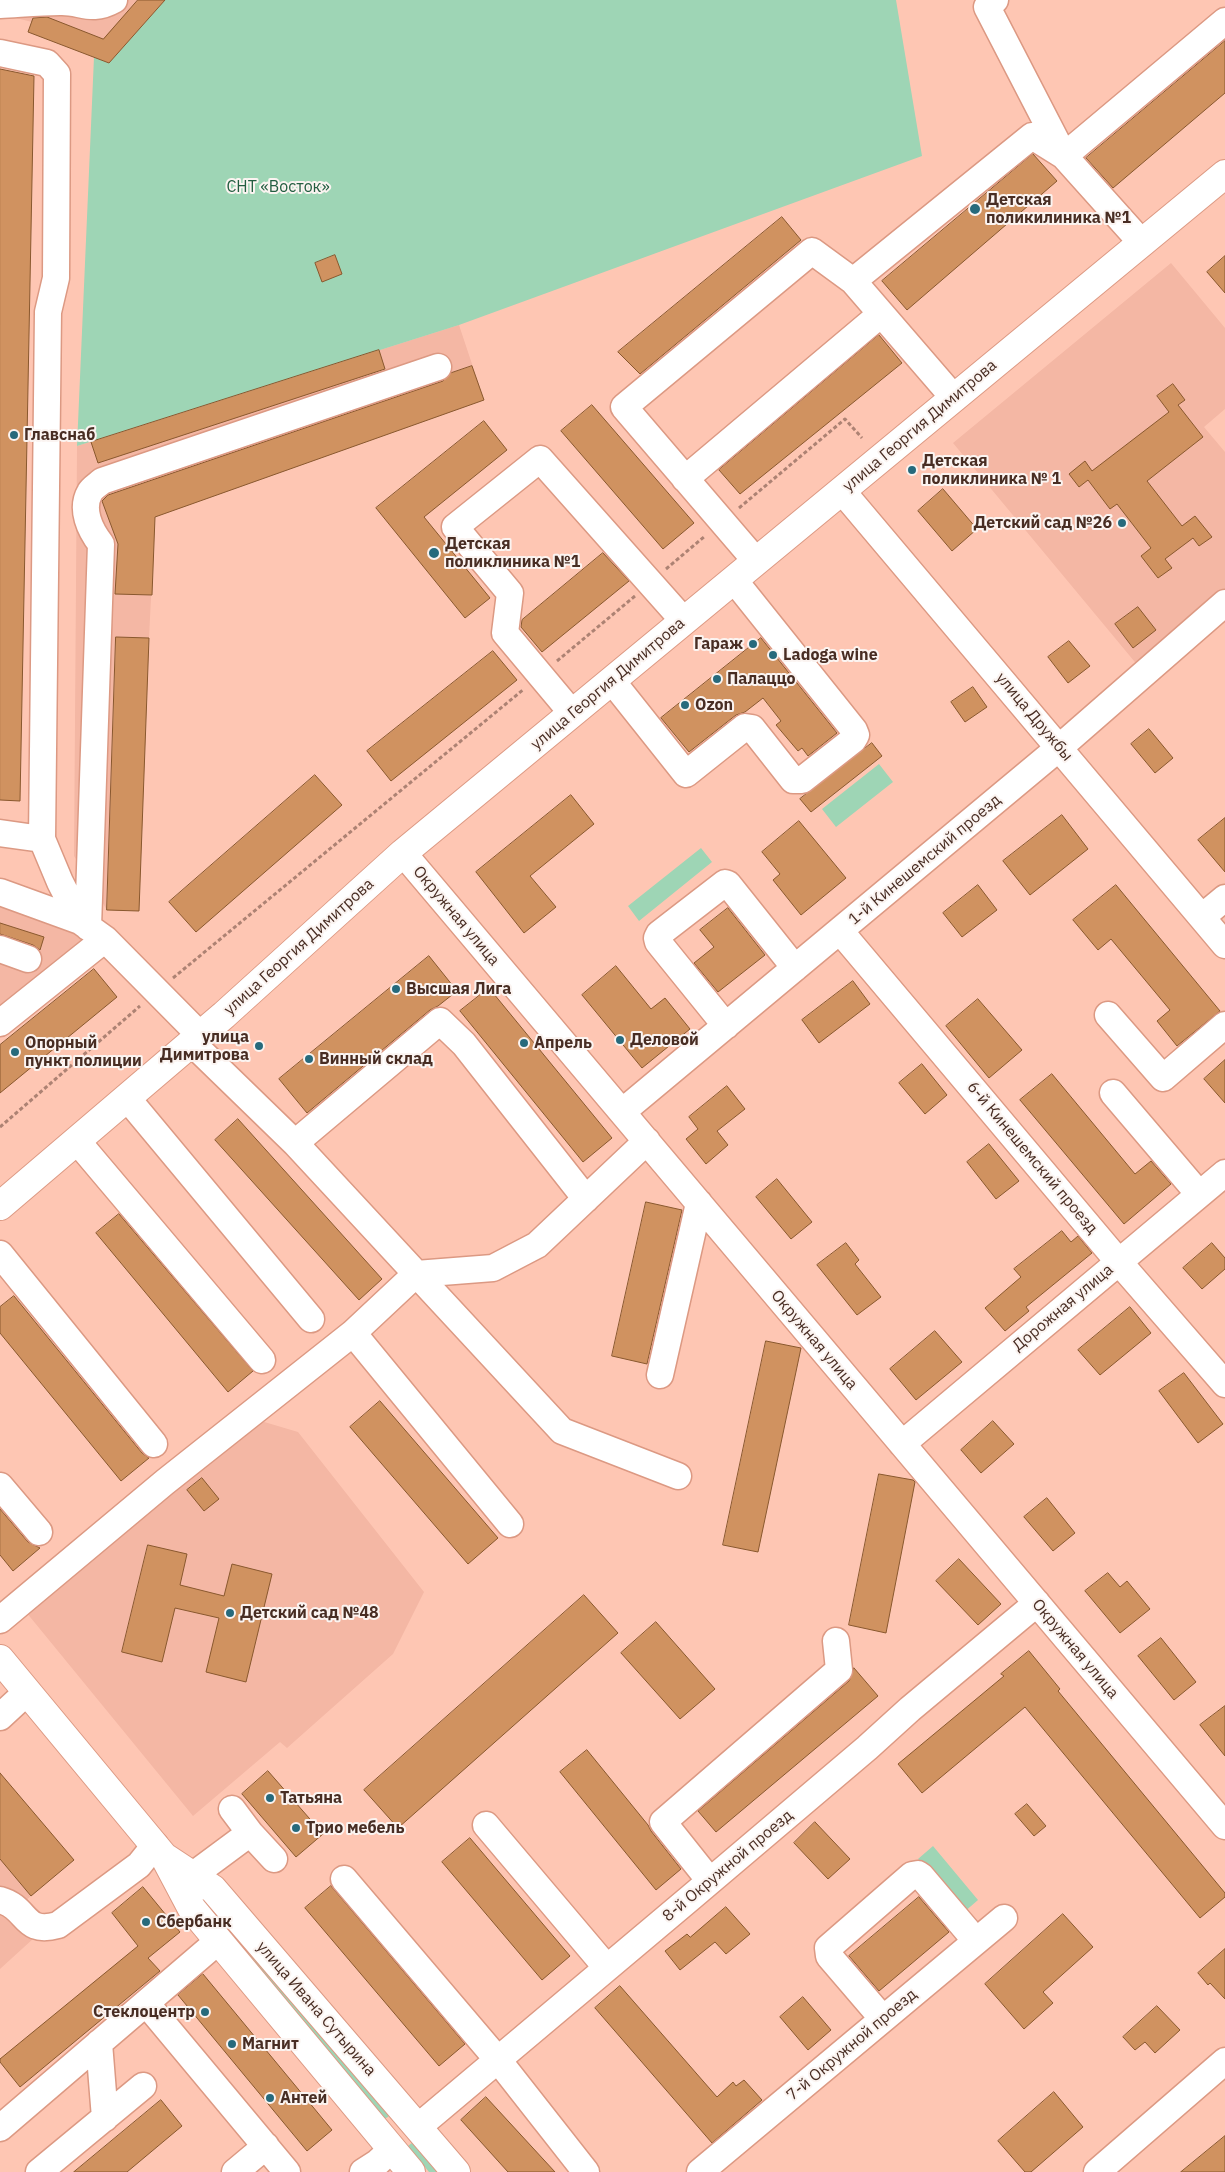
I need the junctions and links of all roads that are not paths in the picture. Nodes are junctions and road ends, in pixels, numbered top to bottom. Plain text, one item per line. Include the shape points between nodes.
1 (114, 0) edge
2 (995, 0) edge
3 (73, 2) edge
4 (0, 5) edge
5 (1225, 21) edge
6 (0, 53) edge
7 (1064, 156) junction
8 (1225, 174) edge
9 (1142, 243) junction
10 (852, 281) junction
11 (881, 314) junction
12 (438, 366) dead end
13 (954, 398) junction
14 (685, 479) junction
15 (842, 491) junction
16 (756, 562) junction
17 (734, 580) junction
18 (1225, 603) edge
19 (684, 622) junction
20 (612, 681) junction
21 (572, 713) junction
22 (1060, 747) junction
23 (0, 833) edge
24 (42, 839) junction
25 (403, 853) junction
26 (0, 892) edge
27 (1225, 898) edge
28 (1202, 917) junction
29 (91, 929) junction
30 (840, 931) junction
31 (1225, 945) edge
32 (0, 949) edge
33 (28, 959) dead end
34 (796, 968) junction
35 (1108, 1015) dead end
36 (0, 1023) edge
37 (1225, 1025) edge
38 (726, 1026) junction
39 (195, 1038) junction
40 (1113, 1093) dead end
41 (127, 1098) junction
42 (622, 1112) junction
43 (77, 1141) junction
44 (647, 1141) junction
45 (295, 1143) junction
46 (1225, 1173) edge
47 (1199, 1194) junction
48 (586, 1199) junction
49 (699, 1203) junction
50 (0, 1206) edge
51 (0, 1254) edge
52 (1118, 1261) junction
53 (416, 1274) junction
54 (311, 1319) dead end
55 (353, 1333) junction
56 (262, 1360) dead end
57 (660, 1374) dead end
58 (1225, 1384) edge
59 (154, 1444) dead end
60 (902, 1444) junction
61 (678, 1476) dead end
62 (0, 1486) edge
63 (510, 1524) dead end
64 (39, 1532) dead end
65 (1037, 1603) junction
66 (0, 1620) edge
67 (836, 1641) dead end
68 (0, 1659) edge
69 (27, 1692) junction
70 (0, 1717) edge
71 (232, 1809) dead end
72 (486, 1825) dead end
73 (1225, 1826) edge
74 (250, 1833) junction
75 (160, 1851) junction
76 (274, 1859) dead end
77 (192, 1876) junction
78 (344, 1879) dead end
79 (710, 1881) junction
80 (0, 1900) edge
81 (1004, 1918) dead end
82 (217, 1939) junction
83 (976, 1941) junction
84 (607, 1968) junction
85 (146, 2003) junction
86 (883, 2019) junction
87 (99, 2043) junction
88 (498, 2060) junction
89 (1225, 2061) edge
90 (143, 2086) dead end
91 (105, 2118) junction
92 (418, 2127) junction
93 (0, 2128) edge
94 (266, 2146) junction
95 (392, 2149) junction
96 (39, 2172) edge
97 (235, 2172) edge
98 (288, 2172) edge
99 (363, 2172) edge
100 (411, 2172) edge
101 (456, 2172) edge
102 (586, 2172) edge
103 (700, 2172) edge
104 (1097, 2172) edge

1 - 3 street via 104,6
2 - 7 street via 987,7
3 - 4 street
5 - 7 street
6 - 24 street via 47,63 56,74 56,278 48,312
7 - 9 street
7 - 10 street via 1032,136
8 - 9 main road, улица Георгия Димитрова
9 - 13 main road, улица Георгия Димитрова
10 - 11 street
10 - 14 street via 812,251 624,407
11 - 13 street
11 - 14 street
12 - 29 street via 102,481 90,491 86,511 93,533 101,544
13 - 15 main road, улица Георгия Димитрова
14 - 16 street
15 - 16 main road, улица Георгия Димитрова
15 - 22 street, улица Дружбы
16 - 17 main road, улица Георгия Димитрова
17 - 19 main road, улица Георгия Димитрова
17 - 20 street via 854,730 853,740 797,782 752,728 745,727 686,774
18 - 22 street, 1-й Кинешемский проезд
19 - 20 main road, улица Георгия Димитрова
19 - 21 street via 540,459 455,528 510,593 505,633
20 - 21 main road, улица Георгия Димитрова
21 - 25 main road, улица Георгия Димитрова
22 - 28 street, улица Дружбы
22 - 30 street, 1-й Кинешемский проезд
23 - 24 street
24 - 29 street via 60,882
25 - 39 main road, улица Георгия Димитрова
25 - 42 street, Окружная улица
26 - 29 street
27 - 28 street
28 - 31 street, улица Дружбы
29 - 36 street
29 - 39 street via 157,991
30 - 34 street, 1-й Кинешемский проезд
30 - 52 street, 6-й Кинешемский проезд
32 - 33 street
34 - 38 street, 1-й Кинешемский проезд
34 - 38 street via 725,883 659,934 658,942
35 - 37 street via 1163,1078
38 - 42 street, 1-й Кинешемский проезд
39 - 41 main road, улица Георгия Димитрова
39 - 45 street
40 - 47 street
41 - 43 main road, улица Георгия Димитрова
41 - 54 street
42 - 44 street, Окружная улица
43 - 50 main road, улица Георгия Димитрова
43 - 56 street
44 - 48 street
44 - 49 street, Окружная улица
45 - 48 street via 440,1021 464,1044
45 - 53 street
46 - 47 street, Дорожная улица
47 - 52 street, Дорожная улица
48 - 53 street via 537,1246 493,1268
49 - 57 street
49 - 60 street, Окружная улица
51 - 59 street
52 - 58 street, 6-й Кинешемский проезд
52 - 60 street, Дорожная улица
53 - 55 street
53 - 61 street via 562,1431
55 - 63 street
55 - 66 street via 165,1482
60 - 65 street, Окружная улица
62 - 64 street
65 - 73 street, Окружная улица
65 - 79 street, 8-й Окружной проезд
67 - 79 street via 839,1670 663,1822
68 - 69 main road, улица Ивана Сутырина
69 - 70 street
69 - 75 main road, улица Ивана Сутырина
71 - 74 street
72 - 84 street
74 - 76 street
74 - 77 street
75 - 77 main road, улица Ивана Сутырина
75 - 80 street via 58,1925 46,1928 31,1925 14,1906
75 - 82 main road, улица Ивана Сутырина via 192,1909
77 - 92 main road, улица Ивана Сутырина via 213,1889
78 - 88 street
79 - 84 street, 8-й Окружной проезд
81 - 83 street, 7-й Окружной проезд
82 - 85 street
82 - 95 main road, улица Ивана Сутырина
83 - 86 street, 7-й Окружной проезд
83 - 86 street via 921,1876 912,1875 828,1948 829,1956
84 - 88 street, 8-й Окружной проезд
85 - 87 street
85 - 94 street
86 - 103 street, 7-й Окружной проезд
87 - 91 street
87 - 93 street
88 - 92 street, 8-й Окружной проезд
88 - 102 street
89 - 104 street
90 - 91 street
91 - 96 street
92 - 95 main road
92 - 101 main road, улица Ивана Сутырина
94 - 97 street
94 - 98 street
95 - 99 street
95 - 100 main road, улица Ивана Сутырина

